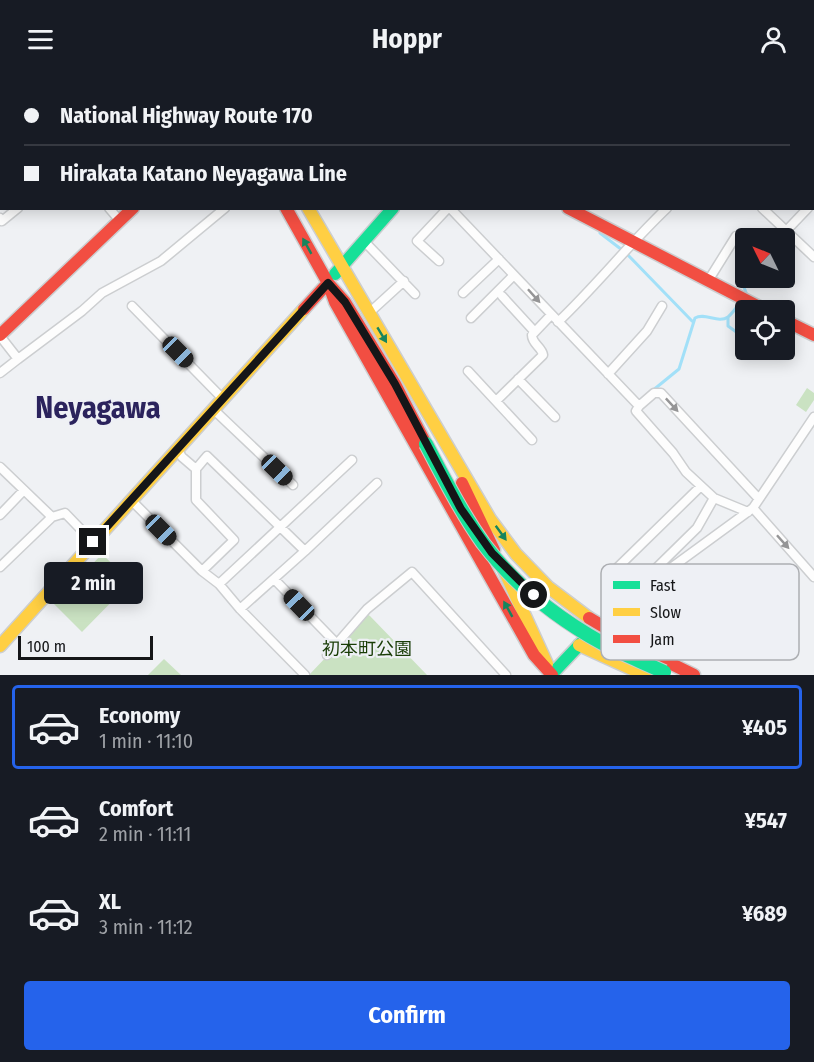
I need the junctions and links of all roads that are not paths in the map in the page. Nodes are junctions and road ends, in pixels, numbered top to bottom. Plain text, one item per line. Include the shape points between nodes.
1 (16, 210) edge
2 (111, 210) edge
3 (131, 210) edge
4 (223, 210) edge
5 (287, 210) edge
6 (310, 210) edge
7 (391, 210) edge
8 (447, 210) edge
9 (451, 210) edge
10 (572, 210) edge
11 (665, 210) edge
12 (764, 210) edge
13 (810, 210) edge
14 (0, 218) edge
15 (120, 221) junction
16 (783, 228) edge
17 (789, 228) edge
18 (735, 238) edge
19 (795, 239) edge
20 (363, 240) junction
21 (632, 242) junction
22 (814, 257) edge
23 (499, 259) junction
24 (439, 261) dead end
25 (341, 267) junction
26 (514, 274) junction
27 (404, 281) junction
28 (708, 281) junction
29 (328, 283) junction
30 (463, 293) dead end
31 (415, 294) dead end
32 (502, 296) dead end
33 (745, 300) edge
34 (132, 306) dead end
35 (662, 306) dead end
36 (369, 313) junction
37 (550, 315) junction
38 (471, 318) dead end
39 (558, 322) junction
40 (795, 326) edge
41 (534, 331) junction
42 (0, 335) edge
43 (814, 336) edge
44 (18, 359) junction
45 (468, 371) dead end
46 (0, 373) edge
47 (608, 374) junction
48 (518, 379) junction
49 (496, 401) junction
50 (218, 404) junction
51 (639, 406) junction
52 (555, 417) dead end
53 (814, 417) edge
54 (532, 440) dead end
55 (447, 448) junction
56 (177, 449) junction
57 (352, 460) dead end
58 (0, 467) edge
59 (196, 468) junction
60 (377, 483) dead end
61 (293, 485) dead end
62 (701, 486) junction
63 (24, 490) junction
64 (714, 498) junction
65 (759, 499) junction
66 (132, 501) junction
67 (750, 510) junction
68 (0, 515) edge
69 (52, 517) junction
70 (280, 525) junction
71 (93, 542) junction
72 (305, 551) junction
73 (621, 564) edge
74 (660, 564) edge
75 (678, 564) edge
76 (0, 567) edge
77 (202, 571) junction
78 (814, 577) edge
79 (274, 579) junction
80 (219, 584) junction
81 (240, 609) junction
82 (599, 625) joint
83 (601, 643) edge
84 (337, 644) junction
85 (579, 645) junction
86 (0, 646) edge
87 (327, 655) dead end
88 (601, 655) edge
89 (612, 660) edge
90 (639, 660) edge
91 (663, 660) edge
92 (668, 673) edge
93 (305, 675) edge
94 (506, 675) edge
95 (552, 675) edge
96 (645, 675) edge
97 (694, 675) edge

1 - 14 street via 2,221
2 - 15 street
3 - 15 main road
4 - 44 street via 161,261 102,292
29 -> 5 main road
6 - 25 main road
7 - 20 main road
8 - 24 street via 417,241
9 - 23 street
10 - 21 main road
11 - 21 street
12 - 16 street
13 - 17 street
15 - 42 main road
18 - 28 street
19 - 22 street
20 - 25 main road
20 - 27 street
21 - 28 main road
21 - 39 street
23 - 26 street
23 - 30 street
25 - 29 main road
25 - 36 main road
26 -> 37 street
26 - 38 street
27 - 31 street
27 - 36 street
28 - 33 main road
29 - 50 main road
29 - 83 main road, bridge via 345,302 395,384 461,509 492,553 522,584
95 -> 29 main road via 534,655 335,302
32 - 41 street
34 - 50 street
35 - 47 street via 647,331
36 -> 55 main road
37 - 39 street
37 - 41 street
39 - 47 street
40 - 43 main road
41 - 48 street via 531,338 543,355
42 - 44 street
44 - 46 street
45 - 49 street
47 - 51 street
48 - 49 street
48 - 52 street
49 - 54 street
50 - 56 main road
50 - 61 street
51 - 62 street via 636,411
51 -> 65 street via 654,393 661,393
53 - 65 street
55 -> 82 main road via 516,554 548,587
55 - 95 main road
56 - 59 street
56 - 66 main road
57 - 70 street
58 - 63 street
59 - 70 street via 207,456
59 - 77 street via 196,500 234,540
60 - 72 street
62 - 64 street
62 - 73 street
63 - 68 street
63 - 69 street
64 - 67 street
64 - 74 street via 697,528
65 - 67 street
66 - 71 main road
66 - 77 street
67 - 75 street
67 -> 78 street
69 - 71 street via 65,513
69 - 76 street
70 - 72 street
70 - 80 street
71 - 86 main road
72 - 79 street
77 - 80 street
79 - 81 street
79 - 84 street
80 - 81 street
81 - 93 street
82 - 85 main road
84 - 87 street
84 - 94 street via 367,609 412,572
85 - 88 main road
85 - 95 main road
89 - 96 main road
90 - 92 main road, bridge
91 - 97 main road

